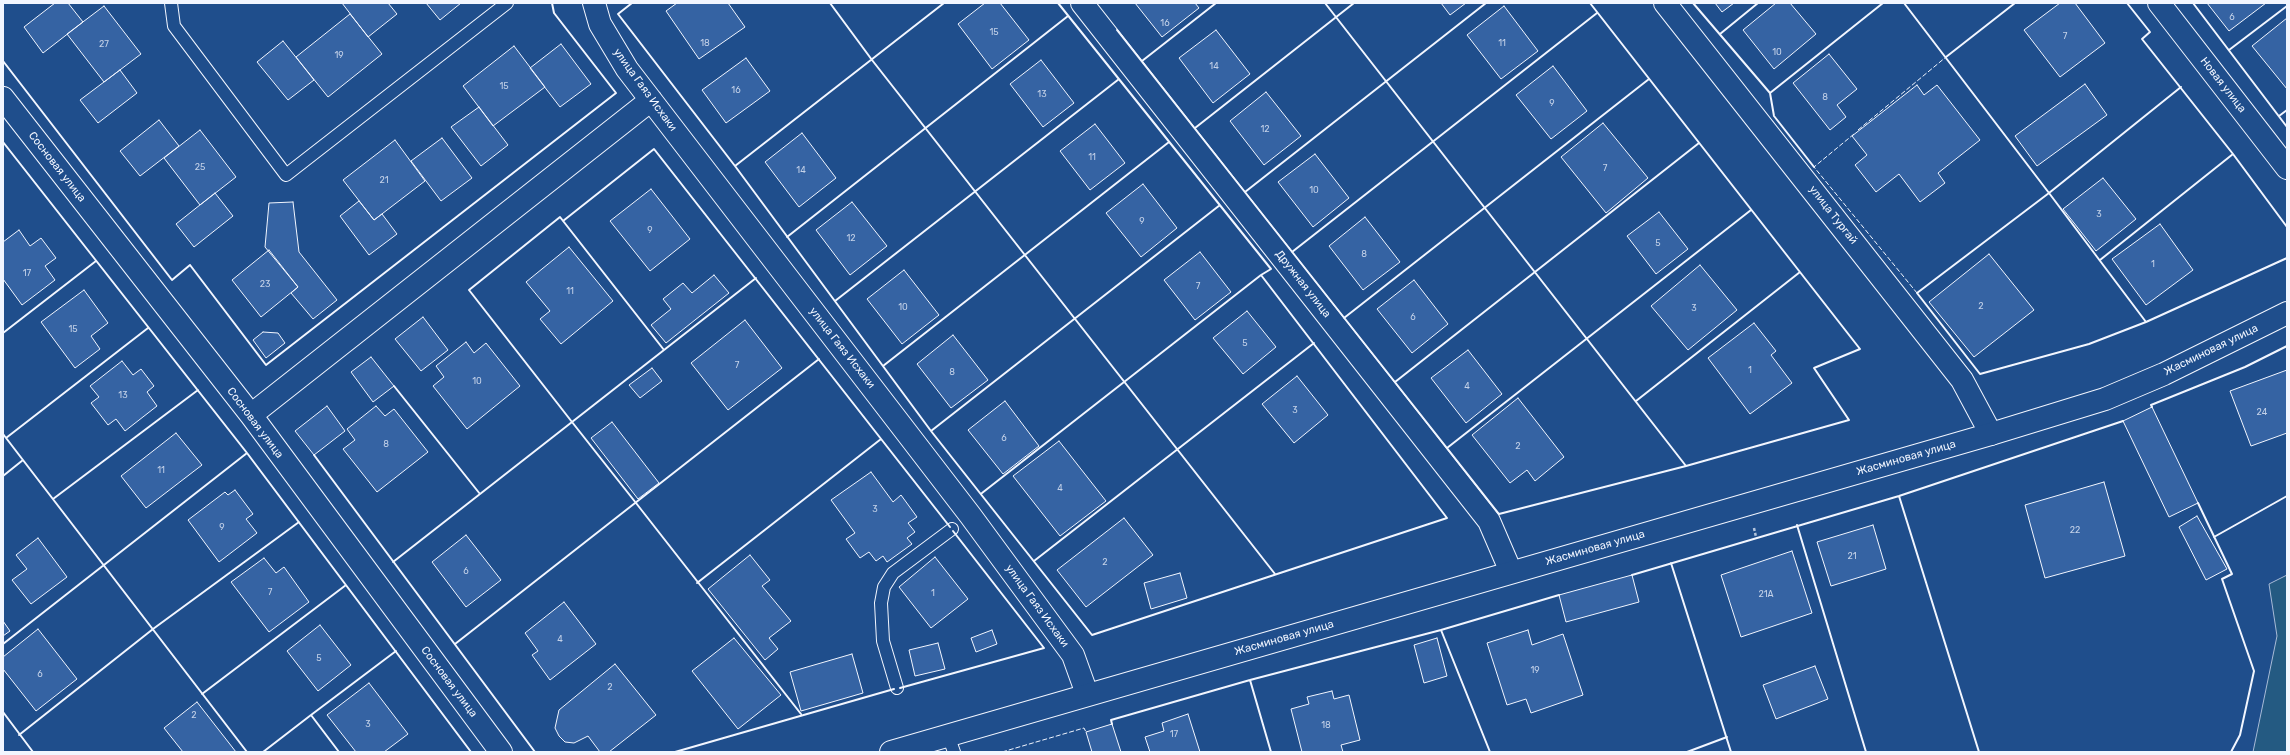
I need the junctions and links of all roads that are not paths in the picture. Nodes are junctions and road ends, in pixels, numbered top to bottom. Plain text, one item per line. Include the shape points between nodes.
1 (171, 3) edge
2 (507, 3) edge
3 (594, 3) edge
4 (1082, 3) edge
5 (1665, 3) edge
6 (2159, 3) edge
7 (3, 98) edge
8 (651, 100) junction
9 (2287, 168) edge
10 (2287, 313) edge
11 (251, 416) junction
12 (1991, 434) junction
13 (952, 529) dead end
14 (1511, 572) junction
15 (897, 688) dead end
16 (1087, 694) junction
17 (951, 743) edge
18 (501, 752) edge
19 (891, 752) edge

1 - 2 lane via 174,26 286,175
3 - 8 street, улица Гаяз Исхаки via 600,24 627,69
4 - 14 street, Дружная улица via 1489,520
5 - 12 street, улица Тургай via 1962,380
6 - 9 street, Новая улица
7 - 11 street, Сосновая улица
8 - 11 street
8 - 16 street, улица Гаяз Исхаки via 984,534 1073,655
10 - 12 street, Жасминовая улица via 2128,390
11 - 18 street, Сосновая улица
12 - 14 street, Жасминовая улица
13 - 15 lane via 893,573 884,587 881,603 883,641
14 - 16 street, Жасминовая улица
16 - 17 street, Жасминовая улица
17 - 19 street, Жасминовая улица

